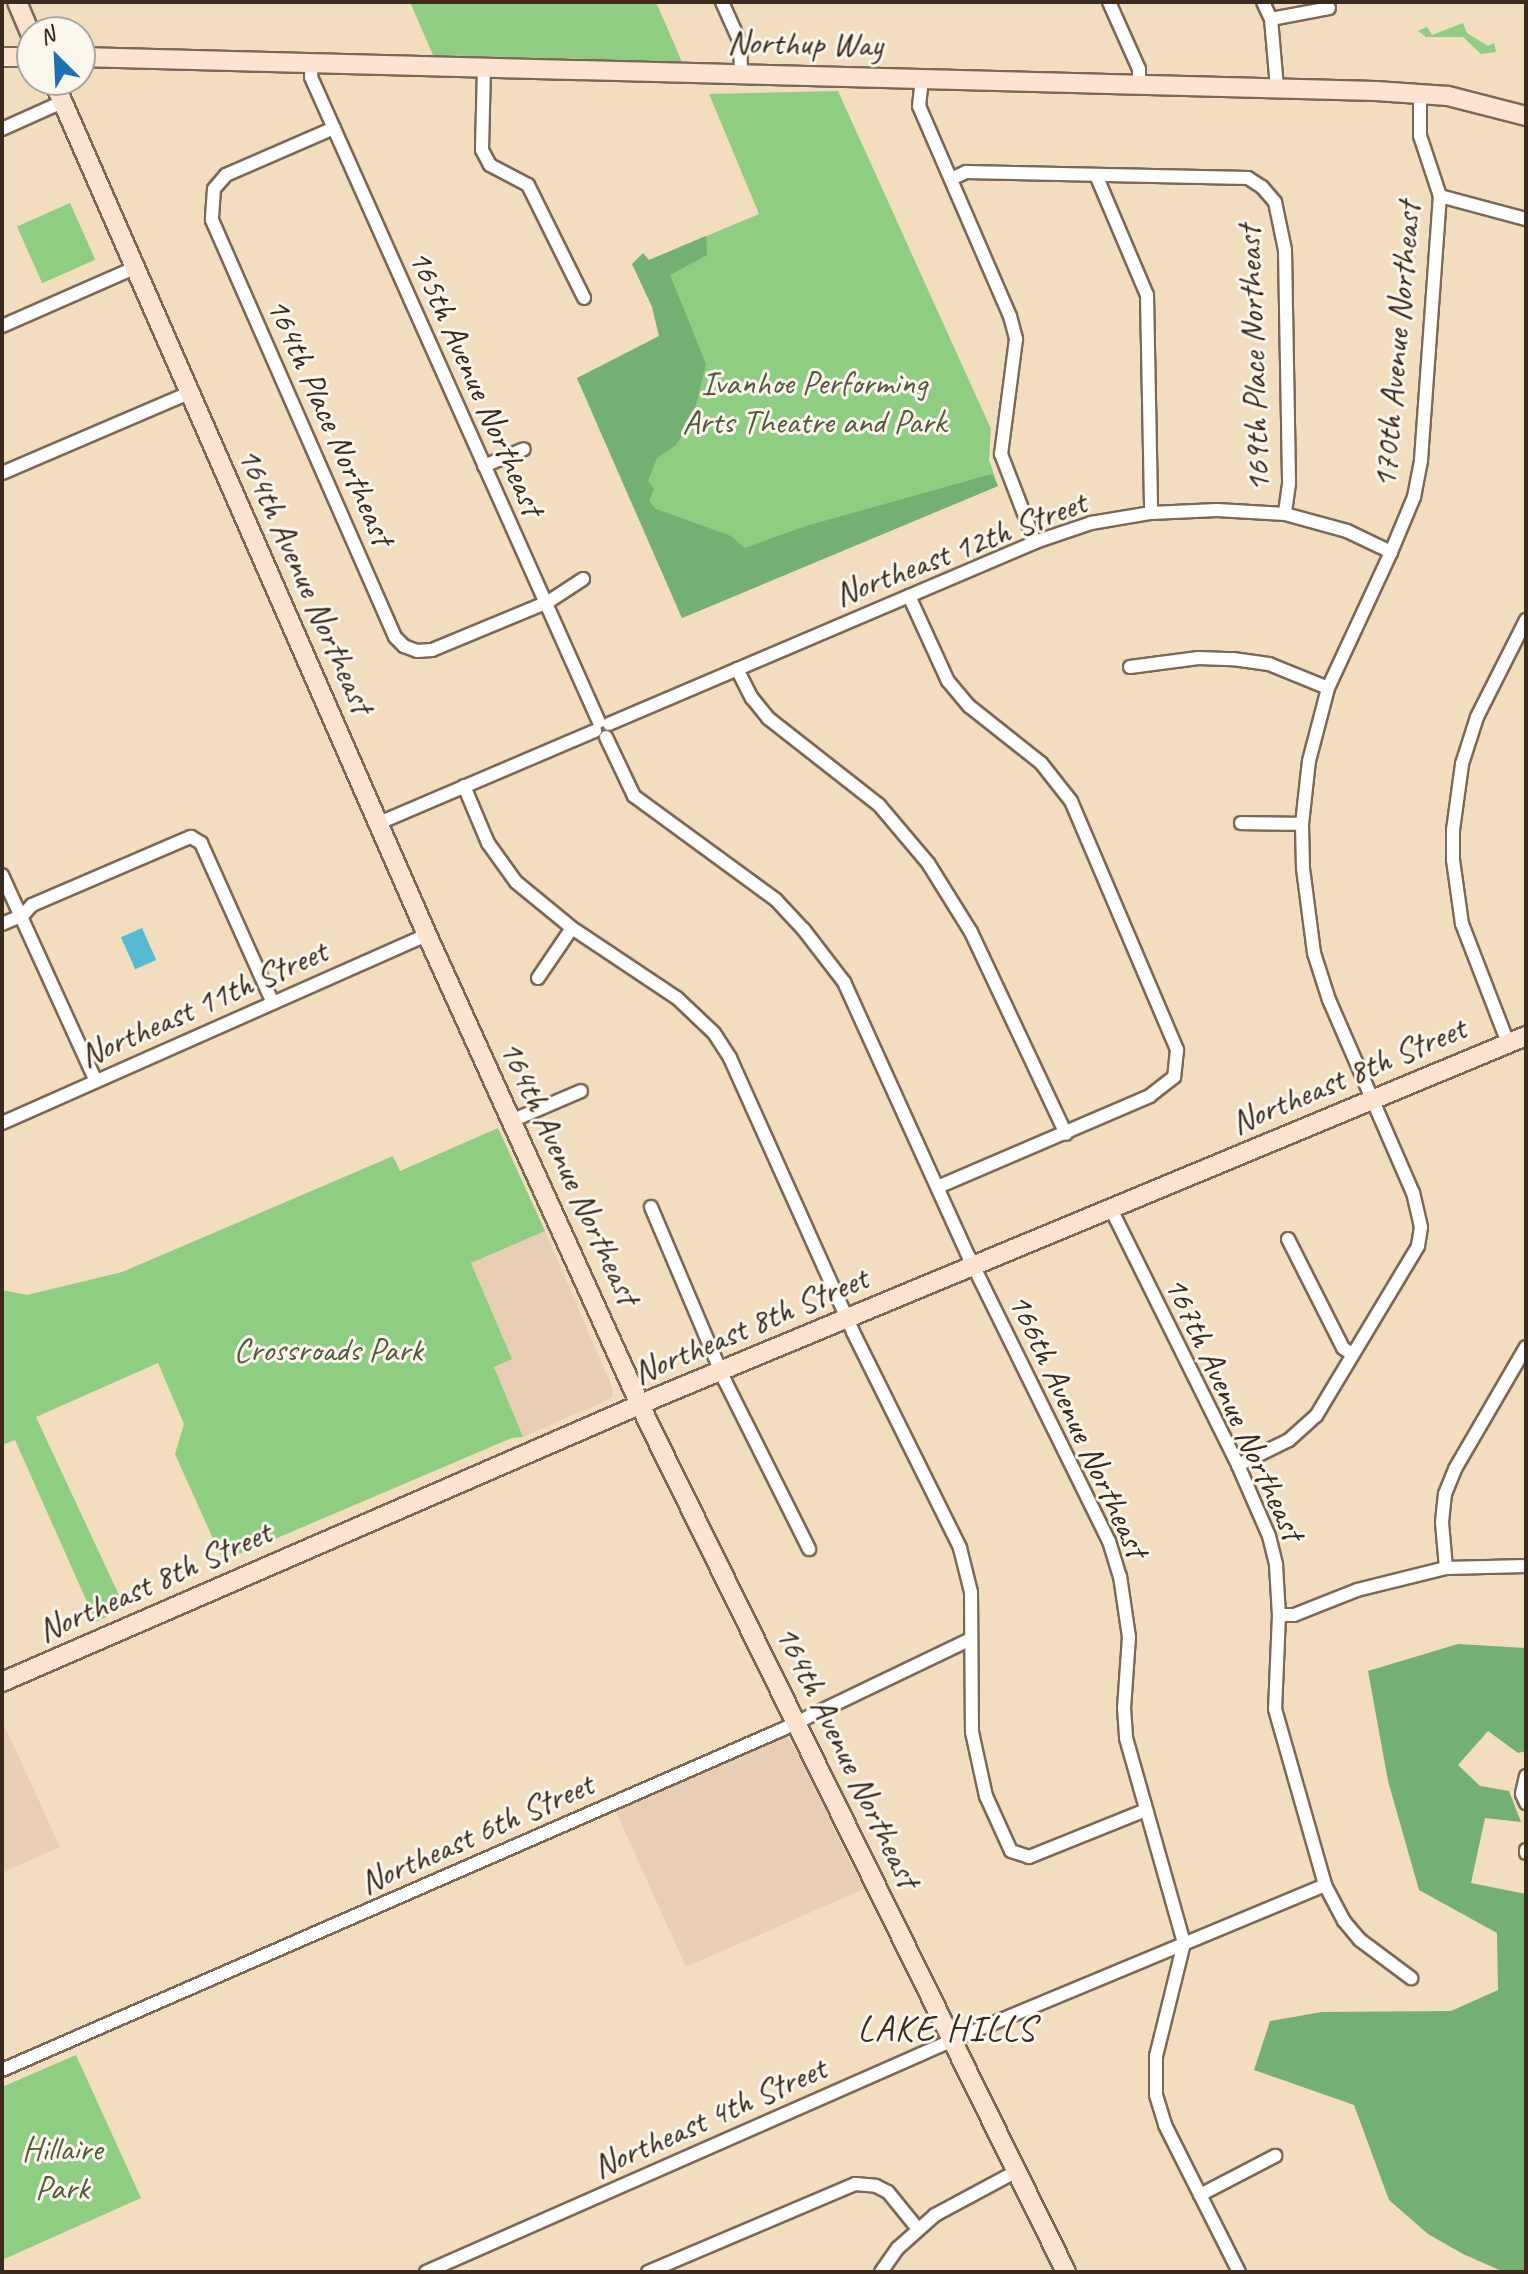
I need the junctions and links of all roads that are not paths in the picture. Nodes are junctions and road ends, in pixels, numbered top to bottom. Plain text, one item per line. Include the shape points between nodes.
1 (722, 2) edge
2 (1109, 2) edge
3 (1263, 2) edge
4 (1329, 8) dead end
5 (1271, 19) junction
6 (96, 57) edge
7 (312, 62) junction
8 (484, 67) junction
9 (741, 73) junction
10 (922, 78) junction
11 (1139, 83) junction
12 (1277, 87) junction
13 (1420, 94) junction
14 (60, 96) edge
15 (62, 102) junction
16 (1526, 116) edge
17 (334, 128) junction
18 (2, 129) edge
19 (1096, 175) junction
20 (951, 179) junction
21 (1440, 196) junction
22 (1526, 219) edge
23 (134, 268) junction
24 (584, 298) dead end
25 (2, 326) edge
26 (189, 393) junction
27 (524, 449) dead end
28 (484, 466) junction
29 (2, 473) edge
30 (1151, 513) junction
31 (1285, 514) junction
32 (1035, 542) junction
33 (1391, 552) junction
34 (583, 579) dead end
35 (909, 596) junction
36 (548, 602) junction
37 (1526, 620) edge
38 (1130, 667) dead end
39 (737, 669) junction
40 (1328, 688) junction
41 (602, 728) junction
42 (464, 786) junction
43 (379, 823) junction
44 (1241, 823) dead end
45 (1302, 824) junction
46 (2, 875) edge
47 (23, 915) junction
48 (2, 924) edge
49 (572, 928) junction
50 (427, 935) junction
51 (828, 958) joint
52 (538, 978) dead end
53 (273, 1003) junction
54 (1526, 1036) edge
55 (1508, 1043) junction
56 (96, 1081) junction
57 (581, 1091) dead end
58 (1371, 1100) junction
59 (511, 1121) junction
60 (2, 1123) edge
61 (1066, 1134) junction
62 (938, 1187) junction
63 (651, 1207) dead end
64 (1111, 1209) junction
65 (1288, 1239) dead end
66 (974, 1266) junction
67 (847, 1318) junction
68 (1526, 1347) edge
69 (1352, 1354) junction
70 (721, 1370) junction
71 (640, 1405) junction
72 (1238, 1465) junction
73 (809, 1549) dead end
74 (1526, 1566) edge
75 (1446, 1568) junction
76 (1279, 1615) junction
77 (969, 1640) junction
78 (2, 1682) edge
79 (796, 1723) junction
80 (1526, 1776) edge
81 (1526, 1803) edge
82 (1146, 1810) junction
83 (1325, 1885) junction
84 (1184, 1943) junction
85 (1411, 1978) dead end
86 (953, 2040) junction
87 (2, 2070) edge
88 (1275, 2156) dead end
89 (1017, 2171) junction
90 (1200, 2195) junction
91 (918, 2229) junction
92 (664, 2269) edge
93 (428, 2272) edge
94 (648, 2272) edge
95 (881, 2272) edge
96 (1066, 2272) edge
97 (1239, 2272) edge

1 - 9 street via 740,42
2 - 11 street via 1139,69
3 - 5 street
4 - 5 street
5 - 12 street
6 - 7 street, Northup Way
7 - 8 street, Northup Way
7 - 17 street, 165th Avenue Northeast via 311,77
8 - 9 street, Northup Way
8 - 24 street via 482,150 490,165 528,185
9 - 10 street, Northup Way
10 - 11 street, Northup Way
10 - 20 street via 919,106
11 - 12 street, Northup Way
12 - 13 street, Northup Way
13 - 16 street, Northup Way
13 - 21 street, 170th Avenue Northeast via 1420,136
14 - 15 street, 164th Avenue Northeast
15 - 18 street
15 - 23 street, 164th Avenue Northeast
17 - 28 street, 165th Avenue Northeast
17 - 36 street, 164th Place Northeast via 226,175 214,189 212,220 395,637 417,651 443,646
19 - 20 street via 966,172
19 - 30 street via 1147,295
19 - 31 street, 169th Place Northeast via 1248,178 1275,202 1285,250
20 - 32 street via 1016,339 1001,454
21 - 22 street
21 - 33 street, 170th Avenue Northeast via 1421,460 1414,497
23 - 25 street
23 - 26 street, 164th Avenue Northeast
26 - 29 street
26 - 43 street, 164th Avenue Northeast
27 - 28 street
28 - 36 street, 165th Avenue Northeast
30 - 31 street, Northeast 12th Street
30 - 32 street, Northeast 12th Street via 1091,523
31 - 33 street, Northeast 12th Street via 1347,531
32 - 35 street, Northeast 12th Street
33 - 40 street, 170th Avenue Northeast
34 - 36 street
35 - 39 street, Northeast 12th Street
35 - 61 street via 948,681 1063,788 1177,1050 1174,1077 1150,1096
36 - 41 street, 165th Avenue Northeast
37 - 55 street via 1477,717 1462,764 1453,830 1462,924
38 - 40 street via 1233,659 1269,664
39 - 41 street, Northeast 12th Street
39 - 61 street via 768,718 879,805 944,885
40 - 45 street, 170th Avenue Northeast via 1309,761
41 - 42 street, Northeast 12th Street
41 - 51 street, 165th Avenue Northeast via 634,796 776,900
42 - 43 street, Northeast 12th Street
42 - 49 street via 501,864
43 - 50 street, 164th Avenue Northeast
44 - 45 street
45 - 58 street, 170th Avenue Northeast via 1314,953
46 - 47 street
47 - 48 street
47 - 53 street via 32,905 191,837 201,843
47 - 56 street
49 - 52 street
49 - 67 street via 677,998 714,1033 743,1084
50 - 53 street, Northeast 11th Street
50 - 59 street, 164th Avenue Northeast
51 - 62 street, 166th Avenue Northeast via 860,1011
53 - 56 street, Northeast 11th Street
54 - 55 street, Northeast 8th Street
55 - 58 street, Northeast 8th Street
56 - 60 street, Northeast 11th Street
57 - 59 street
58 - 64 street, Northeast 8th Street
58 - 69 street, 170th Avenue Northeast via 1413,1193 1421,1227 1418,1246
59 - 71 street, 164th Avenue Northeast
61 - 62 street
62 - 66 street, 166th Avenue Northeast
63 - 70 street
64 - 66 street, Northeast 8th Street
64 - 72 street, 167th Avenue Northeast
65 - 69 street via 1343,1348
66 - 67 street, Northeast 8th Street
66 - 82 street, 166th Avenue Northeast via 1109,1541 1129,1637 1126,1738
67 - 70 street, Northeast 8th Street
67 - 77 street via 960,1548 971,1592
68 - 75 street via 1445,1494
69 - 72 street via 1303,1431
70 - 71 street, Northeast 8th Street
70 - 73 street
71 - 78 street, Northeast 8th Street
71 - 79 street, 164th Avenue Northeast
72 - 76 street, 167th Avenue Northeast via 1269,1536
74 - 75 street
75 - 76 street via 1357,1590 1294,1615
76 - 83 street, 167th Avenue Northeast via 1275,1709
77 - 79 street, Northeast 6th Street
77 - 82 street via 972,1732 981,1775 1011,1851 1029,1857
79 - 86 street, 164th Avenue Northeast
79 - 87 street, Northeast 6th Street
80 - 81 street
82 - 84 street, 166th Avenue Northeast
83 - 84 street, Northeast 4th Street
83 - 85 street, 167th Avenue Northeast via 1360,1940
84 - 86 street, Northeast 4th Street
84 - 90 street via 1155,2077 1160,2111
86 - 89 street, 164th Avenue Northeast
86 - 93 street, Northeast 4th Street
88 - 90 street
89 - 91 street via 955,2202
89 - 96 street, 164th Avenue Northeast
90 - 97 street
91 - 92 street via 888,2192 855,2184
91 - 95 street
92 - 94 street

